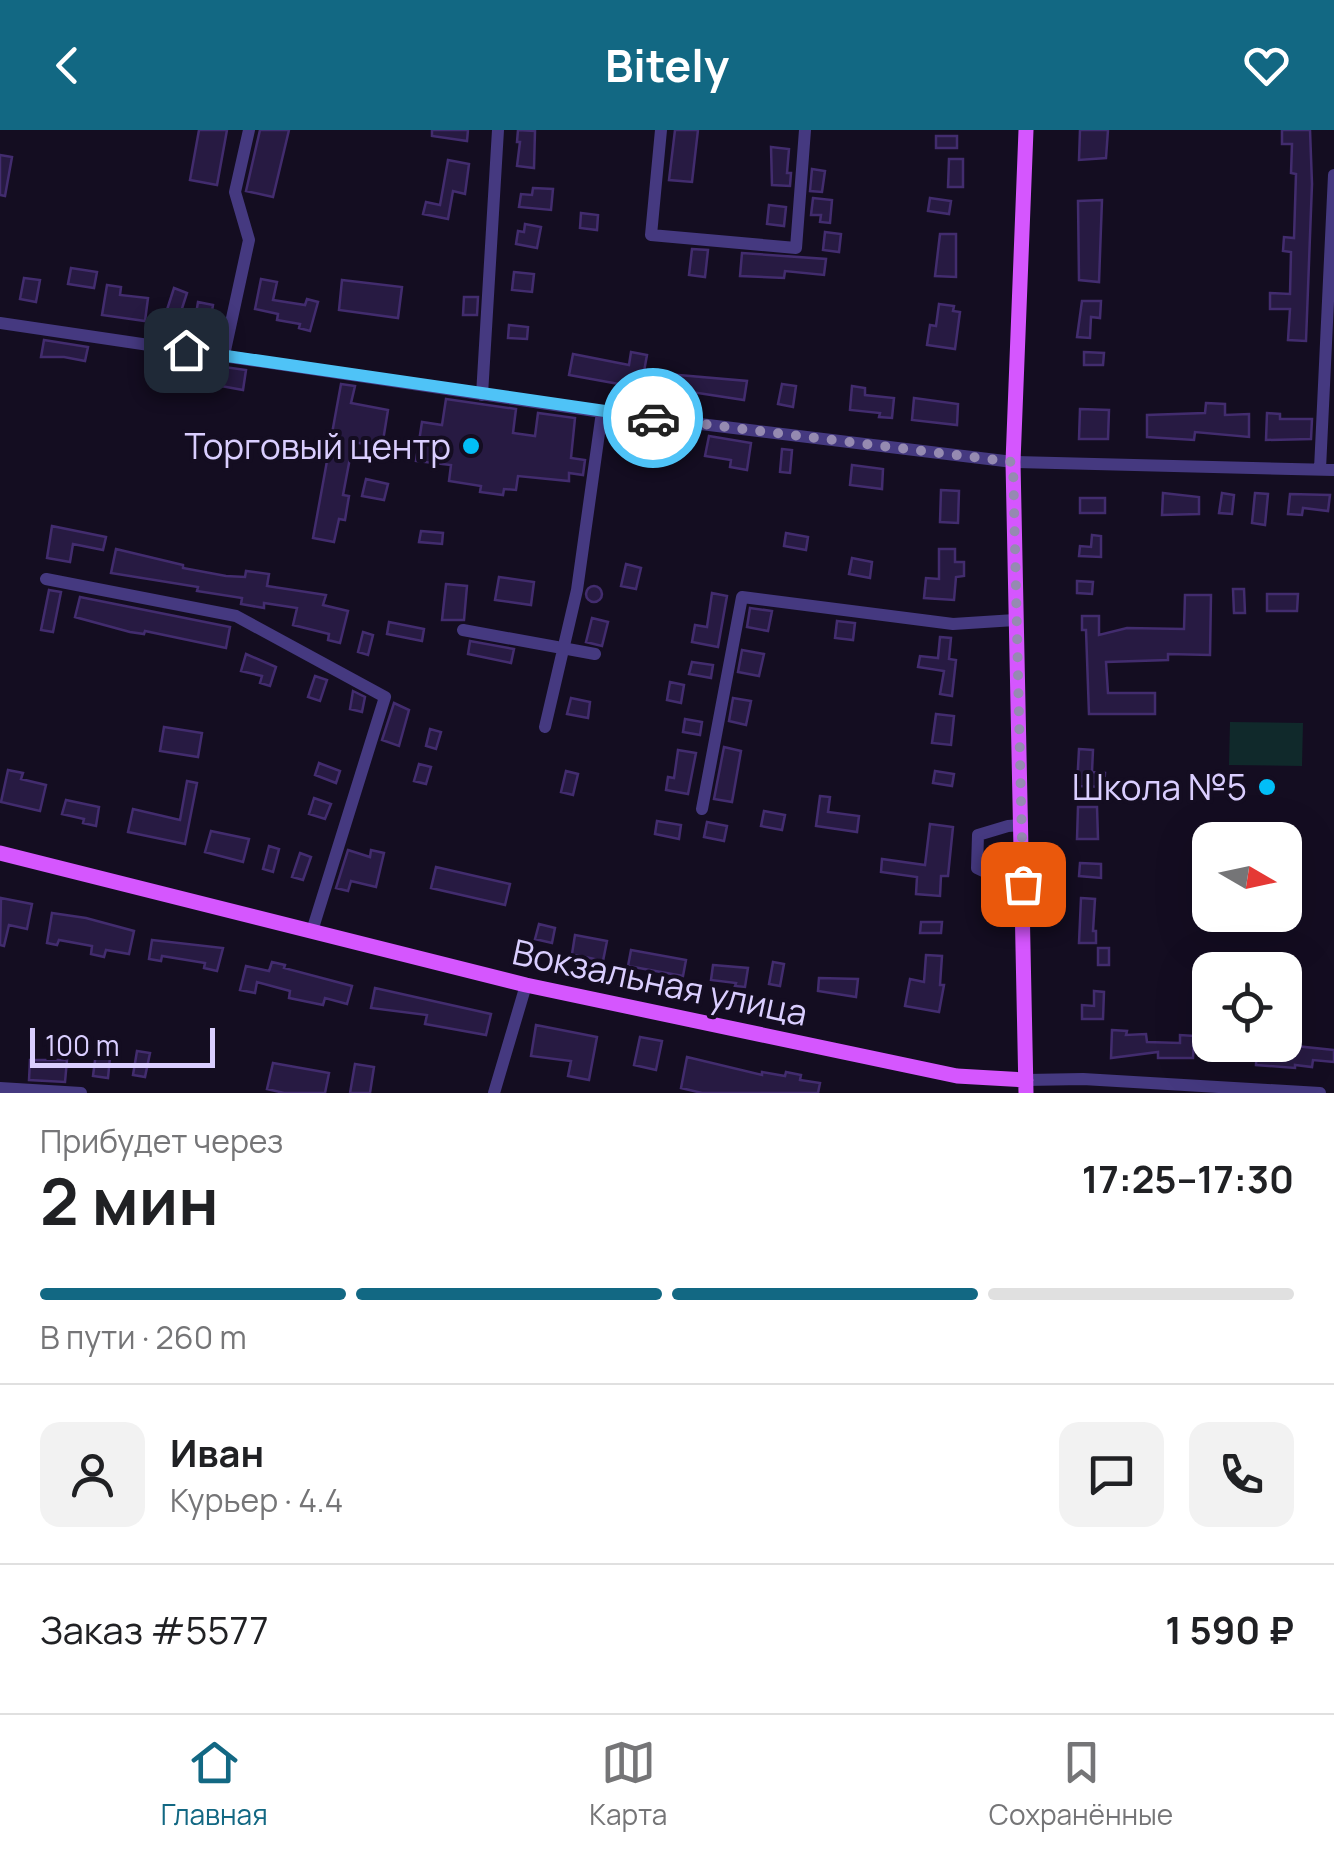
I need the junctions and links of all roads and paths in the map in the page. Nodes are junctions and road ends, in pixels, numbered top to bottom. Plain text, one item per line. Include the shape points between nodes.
1 (249, 130) edge
2 (498, 130) edge
3 (661, 130) edge
4 (805, 130) edge
5 (1026, 130) edge
6 (1334, 175) edge
7 (0, 323) edge
8 (224, 356) junction
9 (482, 395) junction
10 (602, 412) junction
11 (1013, 462) junction
12 (1327, 469) edge
13 (46, 579) dead end
14 (1015, 620) junction
15 (463, 630) dead end
16 (563, 646) junction
17 (594, 654) dead end
18 (545, 727) dead end
19 (702, 809) dead end
20 (1022, 825) junction
21 (0, 853) edge
22 (1023, 884) junction
23 (312, 930) junction
24 (526, 985) junction
25 (1026, 1086) edge
26 (0, 1088) edge
27 (1265, 1091) edge
28 (82, 1093) edge
29 (494, 1093) edge
30 (1320, 1093) edge

1 - 8 street via 235,192 249,240
2 - 9 street
3 - 4 street via 650,235 796,248
5 - 11 main road
6 - 12 street
7 - 8 street
8 - 9 street
9 - 10 street
10 - 11 street
10 - 16 street via 578,590
11 - 12 street
11 - 14 main road
13 - 23 street via 236,616 385,697
14 - 19 street via 952,624 742,597
14 - 20 main road
15 - 16 street
16 - 17 street
16 - 18 street
20 - 22 main road
20 - 22 street via 978,835 977,868
21 - 23 main road, Вокзальная улица
22 - 25 main road
23 - 24 main road, Вокзальная улица
24 - 25 main road, Вокзальная улица
24 - 29 street
25 - 27 street, Вокзальная улица
26 - 28 street
27 - 30 street, Вокзальная улица

